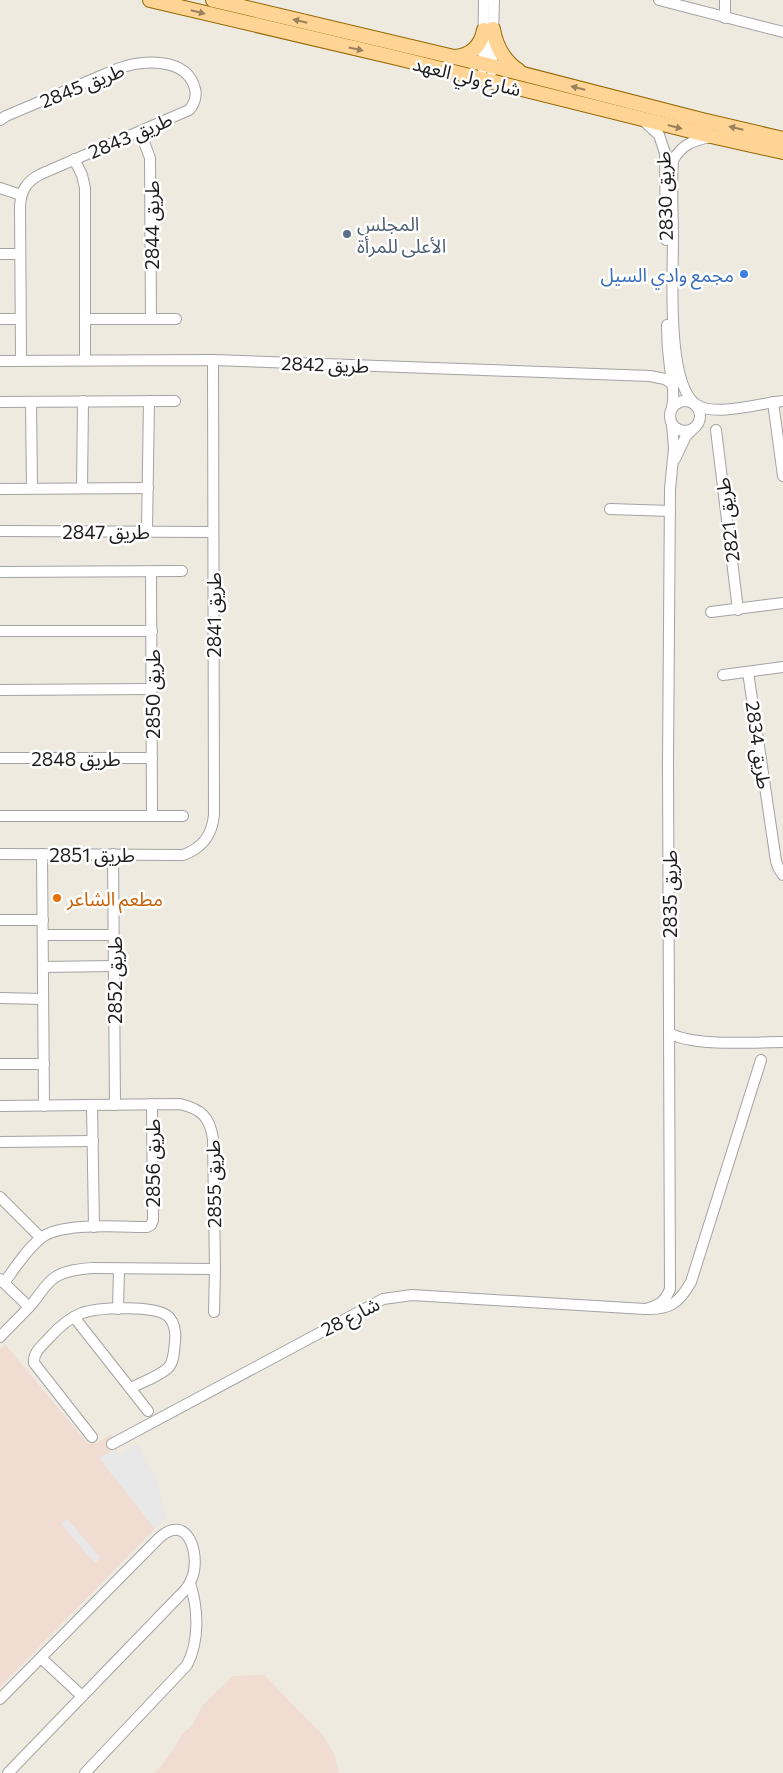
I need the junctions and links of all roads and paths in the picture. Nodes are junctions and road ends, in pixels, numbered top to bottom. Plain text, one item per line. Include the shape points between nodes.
1 (150, 0) edge
2 (213, 0) edge
3 (484, 0) edge
4 (494, 0) edge
5 (659, 0) edge
6 (725, 0) edge
7 (725, 18) junction
8 (489, 30) junction
9 (783, 32) edge
10 (453, 57) junction
11 (167, 65) joint
12 (488, 65) junction
13 (522, 73) junction
14 (487, 81) junction
15 (636, 116) junction
16 (0, 120) edge
17 (138, 133) junction
18 (712, 136) junction
19 (783, 139) edge
20 (783, 152) edge
21 (74, 159) junction
22 (0, 188) edge
23 (21, 195) junction
24 (0, 254) edge
25 (20, 254) junction
26 (0, 319) edge
27 (20, 319) junction
28 (151, 319) junction
29 (176, 319) dead end
30 (86, 320) junction
31 (0, 360) edge
32 (21, 360) junction
33 (85, 360) junction
34 (213, 360) junction
35 (674, 369) junction
36 (650, 376) junction
37 (674, 386) junction
38 (83, 401) junction
39 (149, 401) junction
40 (175, 401) dead end
41 (778, 401) edge
42 (0, 402) edge
43 (31, 402) junction
44 (695, 404) junction
45 (672, 408) junction
46 (729, 409) junction
47 (672, 425) junction
48 (697, 425) junction
49 (716, 430) dead end
50 (782, 462) edge
51 (672, 465) junction
52 (783, 476) edge
53 (0, 488) edge
54 (32, 488) junction
55 (82, 488) junction
56 (148, 488) junction
57 (610, 509) dead end
58 (670, 511) junction
59 (0, 531) edge
60 (147, 531) junction
61 (213, 532) junction
62 (182, 571) dead end
63 (0, 572) edge
64 (151, 572) junction
65 (783, 603) edge
66 (738, 610) junction
67 (711, 612) dead end
68 (0, 631) edge
69 (152, 631) junction
70 (783, 667) edge
71 (748, 672) junction
72 (723, 675) dead end
73 (152, 689) junction
74 (0, 690) edge
75 (0, 758) edge
76 (152, 758) junction
77 (0, 816) edge
78 (152, 816) junction
79 (183, 816) dead end
80 (0, 854) edge
81 (42, 854) junction
82 (113, 854) junction
83 (183, 855) joint
84 (783, 875) edge
85 (0, 920) edge
86 (43, 920) junction
87 (43, 935) junction
88 (113, 935) junction
89 (114, 966) junction
90 (43, 967) junction
91 (0, 998) edge
92 (43, 999) junction
93 (669, 1033) junction
94 (697, 1041) junction
95 (783, 1042) edge
96 (670, 1052) junction
97 (761, 1060) dead end
98 (0, 1064) edge
99 (44, 1064) junction
100 (152, 1104) junction
101 (92, 1105) junction
102 (114, 1105) junction
103 (0, 1106) edge
104 (44, 1106) junction
105 (93, 1141) junction
106 (0, 1142) edge
107 (0, 1197) edge
108 (94, 1227) junction
109 (41, 1238) junction
110 (119, 1269) junction
111 (215, 1269) junction
112 (2, 1281) edge
113 (29, 1307) junction
114 (118, 1309) junction
115 (645, 1309) junction
116 (214, 1312) dead end
117 (74, 1317) junction
118 (0, 1337) edge
119 (131, 1388) junction
120 (148, 1411) dead end
121 (92, 1437) dead end
122 (112, 1444) dead end
123 (190, 1583) junction
124 (41, 1658) junction
125 (82, 1696) junction
126 (0, 1699) edge
127 (8, 1773) edge
128 (85, 1773) edge

1 -> 14 main road, شارع ولي العهد
10 -> 2 main road, شارع ولي العهد
3 - 8 street
4 - 8 street
5 - 7 street
6 - 7 street
7 - 9 street
8 - 10 main road via 474,50
8 - 12 street
8 - 13 main road via 509,64
10 - 12 main road, شارع ولي العهد
11 - 16 street, طريق 2845 via 130,64
11 - 17 street, طريق 2843 via 184,70 189,76 195,89 194,103 189,110
12 - 13 main road, شارع ولي العهد
12 - 14 street
19 -> 13 main road, شارع ولي العهد
14 - 15 main road, شارع ولي العهد
15 -> 18 main road, شارع ولي العهد
15 - 35 street, طريق 2830 via 656,130 665,153 667,340
17 - 21 street, طريق 2843
17 - 28 street, طريق 2844 via 150,158
18 - 20 main road, شارع ولي العهد
18 - 35 street, طريق 2830 via 689,144 673,160
21 - 23 street, طريق 2843 via 32,178
21 - 30 street via 85,188
22 - 23 street
23 - 25 street
24 - 25 street
25 - 27 street
26 - 27 street
27 - 32 street
28 - 29 street
28 - 30 street
30 - 33 street
31 - 32 street, طريق 2842
32 - 33 street, طريق 2842
33 - 34 street, طريق 2842
34 - 36 street, طريق 2842
34 - 61 street, طريق 2841
35 - 36 street, طريق 2842
35 - 37 street, طريق 2830
35 - 44 street, طريق 2830
36 - 37 street, طريق 2842 via 665,379
37 - 45 street, طريق 2830
38 - 39 street
38 - 43 street
38 - 55 street
39 - 40 street
39 - 56 street
41 - 46 street
41 - 50 street
42 - 43 street
43 - 54 street
44 - 45 street via 682,400
44 - 46 street via 703,408
44 - 48 street via 700,415
45 - 47 street, طريق 2830 via 669,416
46 - 48 street
47 - 48 street via 683,431 692,430
47 - 51 street, طريق 2835
48 - 51 street, طريق 2835 via 686,436
49 - 66 street, طريق 2821
50 - 52 street
51 - 58 street, طريق 2835
53 - 54 street
54 - 55 street
55 - 56 street
56 - 60 street
57 - 58 street
58 - 93 street, طريق 2835
59 - 60 street, طريق 2847
60 - 61 street, طريق 2847
61 - 83 street, طريق 2841 via 213,826 202,844
62 - 64 street
63 - 64 street
64 - 69 street, طريق 2850
65 - 66 street
66 - 67 street
68 - 69 street
69 - 73 street, طريق 2850
70 - 71 street
71 - 72 street
71 - 84 street, طريق 2834 via 776,861
73 - 74 street
73 - 76 street, طريق 2850
75 - 76 street, طريق 2848
76 - 78 street, طريق 2850
77 - 78 street
78 - 79 street
80 - 81 street, طريق 2851
81 - 82 street, طريق 2851
81 - 86 street
82 - 83 street, طريق 2851
82 - 88 street, طريق 2852
85 - 86 street
86 - 87 street
87 - 88 street
87 - 90 street
88 - 89 street, طريق 2852
89 - 90 street
89 - 102 street, طريق 2852
90 - 92 street
91 - 92 street
92 - 99 street
93 - 94 street
93 - 96 street, طريق 2835
94 - 95 street
94 - 96 street
96 - 115 street, طريق 2835 via 670,1289 662,1303
97 - 115 street, شارع 28 via 692,1282 669,1307
98 - 99 street
99 - 104 street
100 - 102 street, طريق 2855
100 - 108 street, طريق 2856 via 151,1225
100 - 111 street, طريق 2855 via 192,1107 212,1127
101 - 102 street, طريق 2855
101 - 104 street, طريق 2855
101 - 105 street
103 - 104 street, طريق 2855
105 - 106 street
105 - 108 street
107 - 109 street
108 - 109 street, طريق 2856 via 68,1228
109 - 112 street, طريق 2856
110 - 111 street
110 - 113 street via 79,1269 57,1276
110 - 114 street
111 - 116 street, طريق 2855
112 - 113 street
113 - 118 street
114 - 117 street via 96,1310
114 - 119 street via 158,1311 168,1316 175,1328 172,1362 161,1372
115 - 122 street, شارع 28 via 430,1296 383,1299
117 - 119 street
117 - 121 street via 55,1331 33,1358
119 - 120 street
123 - 124 street via 195,1563 192,1541 181,1531 166,1532
123 - 125 street
123 - 128 street via 196,1609 194,1643 187,1664
124 - 125 street
124 - 126 street
125 - 127 street

